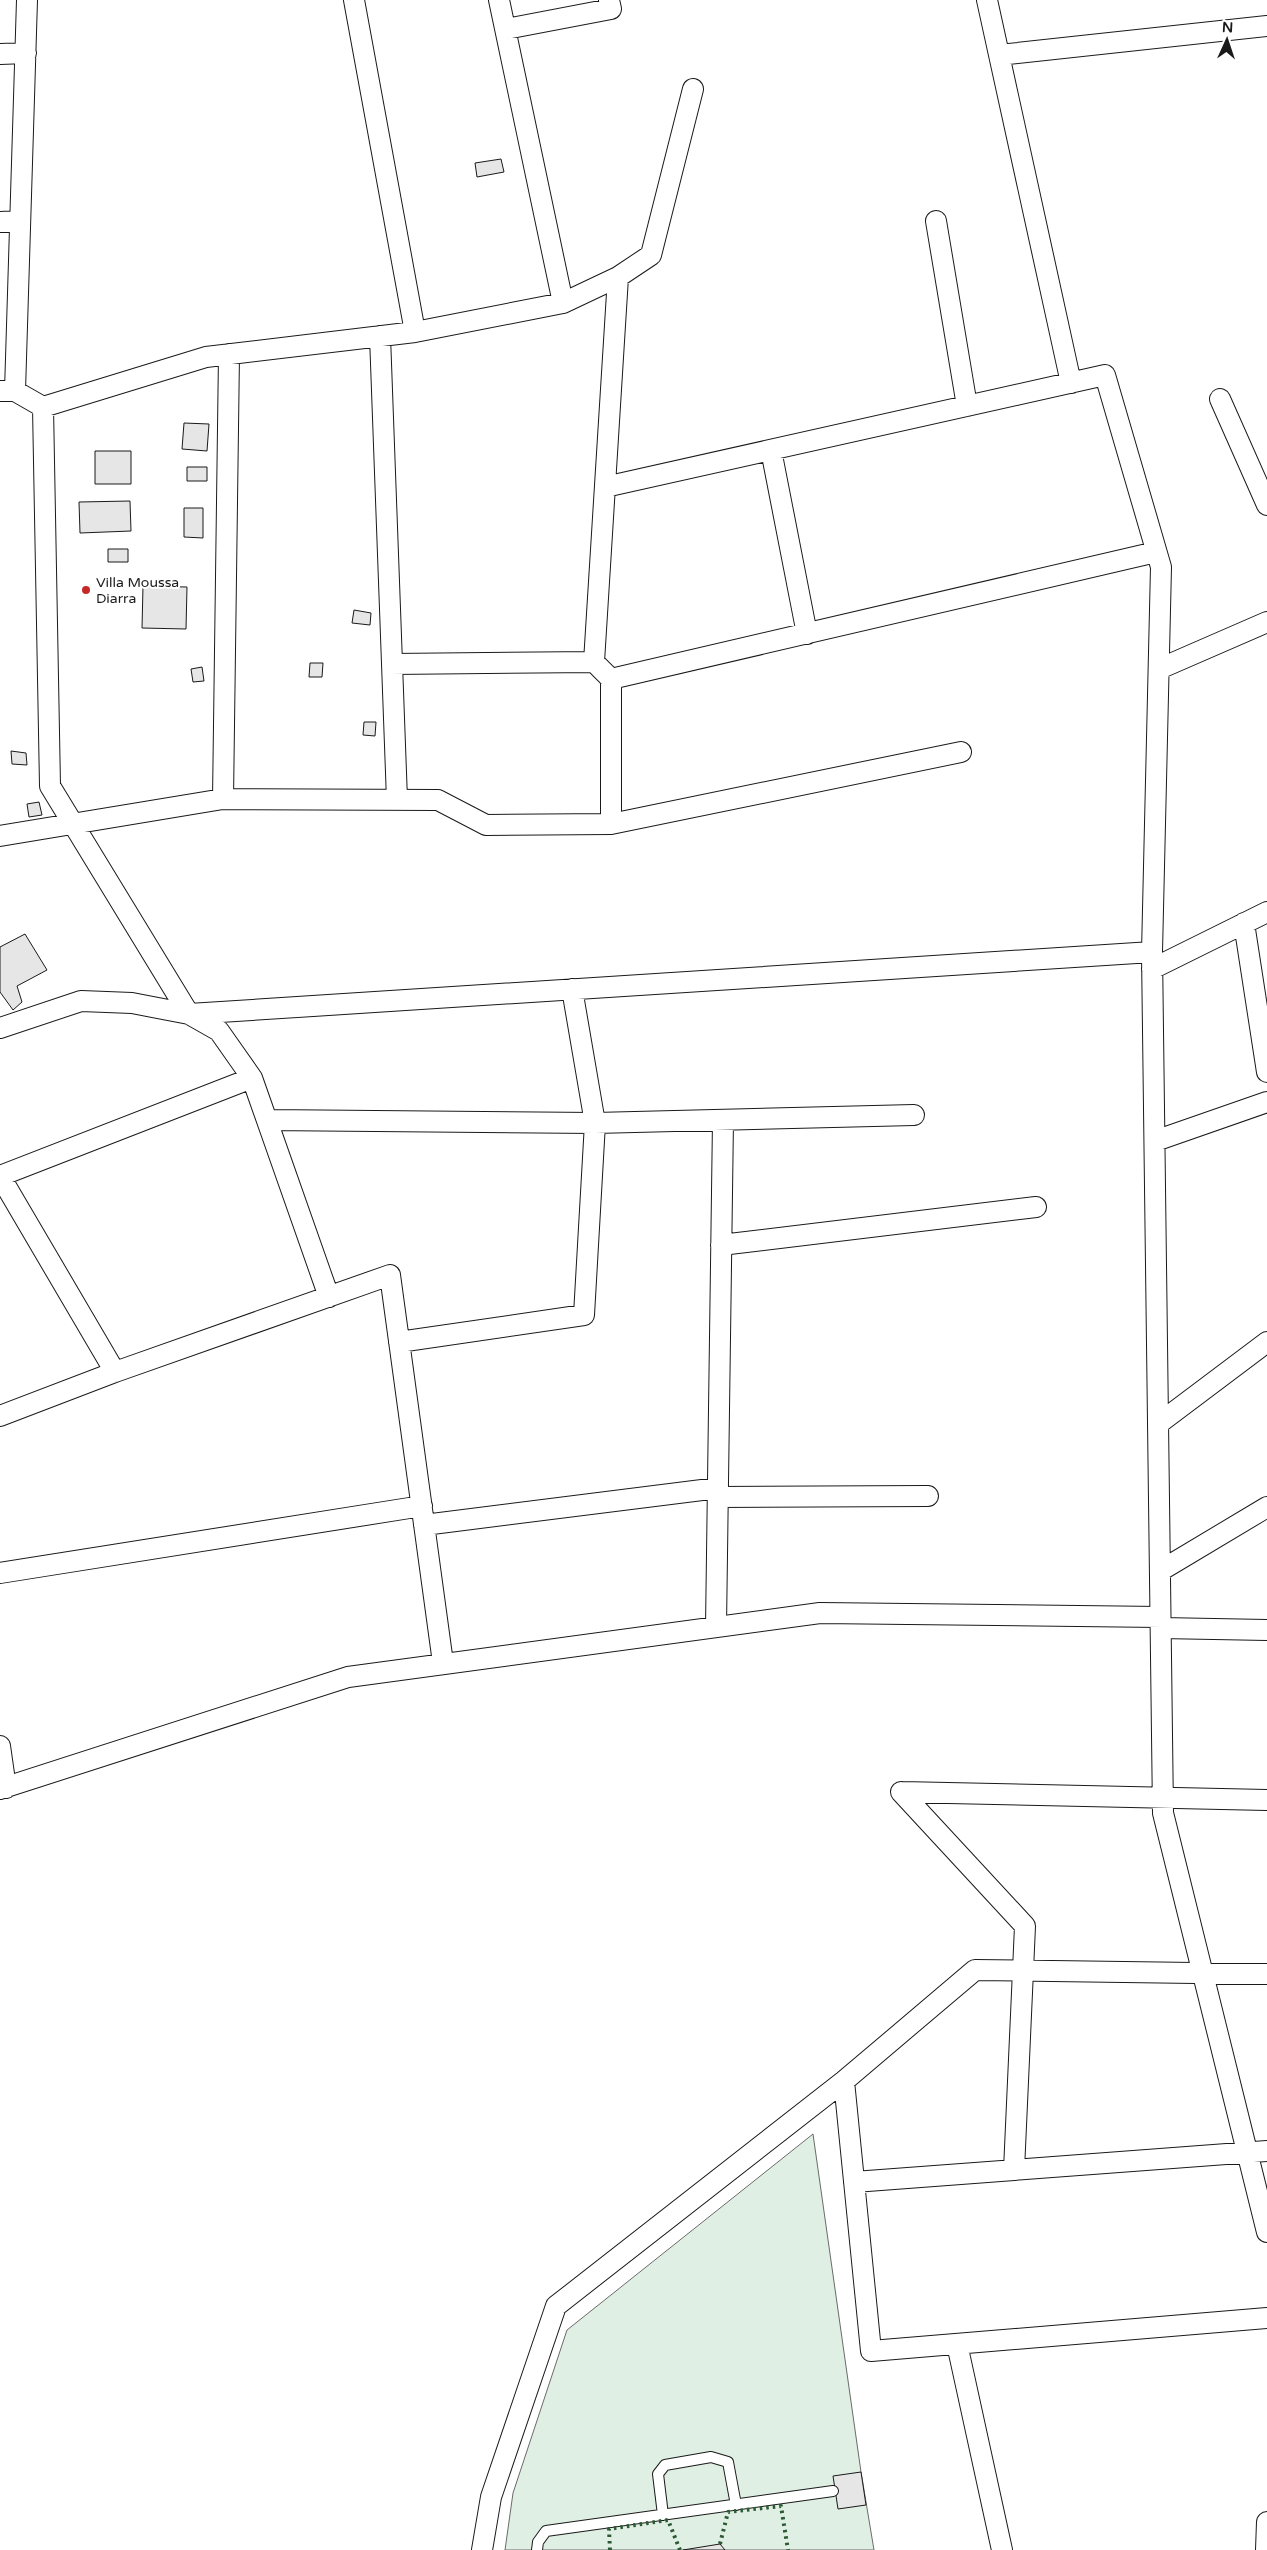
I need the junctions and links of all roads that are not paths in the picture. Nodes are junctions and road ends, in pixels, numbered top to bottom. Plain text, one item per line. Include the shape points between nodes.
1 (27, 0) edge
2 (354, 0) edge
3 (500, 0) edge
4 (609, 0) edge
5 (987, 0) edge
6 (1267, 26) edge
7 (506, 29) junction
8 (26, 53) junction
9 (0, 54) edge
10 (999, 54) junction
11 (693, 89) dead end
12 (20, 221) junction
13 (0, 222) edge
14 (936, 222) dead end
15 (618, 277) junction
16 (563, 302) junction
17 (415, 332) junction
18 (380, 336) junction
19 (229, 354) junction
20 (1071, 383) junction
21 (7, 391) edge
22 (1220, 399) dead end
23 (967, 406) junction
24 (43, 407) junction
25 (771, 450) junction
26 (605, 487) junction
27 (1267, 505) edge
28 (1156, 552) junction
29 (1267, 622) edge
30 (807, 634) junction
31 (594, 662) junction
32 (392, 664) junction
33 (1158, 669) junction
34 (611, 679) junction
35 (961, 752) dead end
36 (223, 799) junction
37 (397, 800) junction
38 (73, 824) junction
39 (611, 824) junction
40 (0, 836) edge
41 (1267, 912) edge
42 (1244, 924) junction
43 (1152, 961) junction
44 (572, 989) junction
45 (189, 1014) junction
46 (0, 1028) edge
47 (1267, 1072) edge
48 (252, 1078) junction
49 (1267, 1102) edge
50 (914, 1115) dead end
51 (267, 1120) junction
52 (723, 1120) junction
53 (595, 1122) junction
54 (1155, 1141) junction
55 (0, 1176) edge
56 (1036, 1207) dead end
57 (721, 1245) junction
58 (329, 1297) junction
59 (399, 1342) junction
60 (1267, 1342) edge
61 (115, 1372) junction
62 (0, 1416) edge
63 (1158, 1424) junction
64 (718, 1492) junction
65 (928, 1496) dead end
66 (1267, 1507) edge
67 (423, 1515) junction
68 (1160, 1571) junction
69 (0, 1573) edge
70 (1161, 1623) junction
71 (716, 1627) junction
72 (1267, 1630) edge
73 (443, 1663) junction
74 (0, 1746) edge
75 (3, 1788) edge
76 (1163, 1797) junction
77 (1267, 1800) edge
78 (1023, 1970) junction
79 (1203, 1973) junction
80 (1267, 1974) edge
81 (844, 2081) junction
82 (1267, 2150) edge
83 (1247, 2152) junction
84 (1014, 2170) junction
85 (854, 2182) junction
86 (1267, 2232) edge
87 (1267, 2318) edge
88 (957, 2344) junction
89 (833, 2491) dead end
90 (736, 2505) junction
91 (663, 2515) junction
92 (1267, 2522) edge
93 (482, 2550) edge
94 (537, 2550) edge
95 (1002, 2550) edge
96 (1266, 2550) edge

1 - 8 street
2 - 17 street
3 - 7 street
4 - 7 street via 611,9
5 - 10 street
6 - 10 street
7 - 16 street
8 - 9 street
8 - 12 street
10 - 20 street
11 - 15 street via 650,254
12 - 13 street
12 - 21 street
14 - 23 street
15 - 16 street
15 - 26 street
16 - 17 street
17 - 18 street
18 - 19 street
18 - 32 street
19 - 24 street via 206,357
19 - 36 street
20 - 23 street
20 - 28 street via 1105,375
21 - 24 street
22 - 27 street
23 - 25 street
24 - 38 street via 50,786
25 - 26 street
25 - 30 street
26 - 31 street
28 - 30 street
28 - 33 street via 1161,567
29 - 33 street
30 - 34 street
31 - 32 street
31 - 34 street
32 - 37 street
33 - 43 street
34 - 39 street
35 - 39 street
36 - 37 street
36 - 38 street
37 - 39 street via 438,800 486,825
38 - 40 street
38 - 45 street
41 - 42 street
42 - 43 street
42 - 47 street
43 - 44 street
43 - 54 street
44 - 45 street
44 - 53 street
45 - 46 street via 132,1002 81,1001
45 - 48 street via 219,1031
48 - 51 street
48 - 55 street
49 - 54 street
50 - 52 street
51 - 53 street
51 - 58 street
52 - 53 street
52 - 57 street
53 - 59 street via 584,1315
54 - 63 street
55 - 61 street
56 - 57 street
57 - 64 street
58 - 59 street via 390,1275
58 - 61 street
59 - 67 street
60 - 63 street
61 - 62 street
63 - 68 street
64 - 65 street
64 - 67 street
64 - 71 street
66 - 68 street
67 - 69 street
67 - 73 street
68 - 70 street
70 - 71 street via 820,1613
70 - 72 street
70 - 76 street
71 - 73 street
73 - 75 street via 348,1677
74 - 75 street
76 - 77 street
76 - 78 street via 900,1792 1025,1926
76 - 79 street via 1163,1813
78 - 79 street
78 - 81 street via 975,1970
78 - 84 street
79 - 80 street
79 - 83 street
81 - 85 street
81 - 93 street via 556,2306 491,2497
82 - 83 street
83 - 84 street
83 - 86 street
84 - 85 street
85 - 88 street via 871,2351
87 - 88 street
88 - 95 street
89 - 90 lane
90 - 91 lane
90 - 91 lane via 728,2462 711,2457 665,2465 658,2474
91 - 94 lane via 546,2531 538,2542
92 - 96 street

